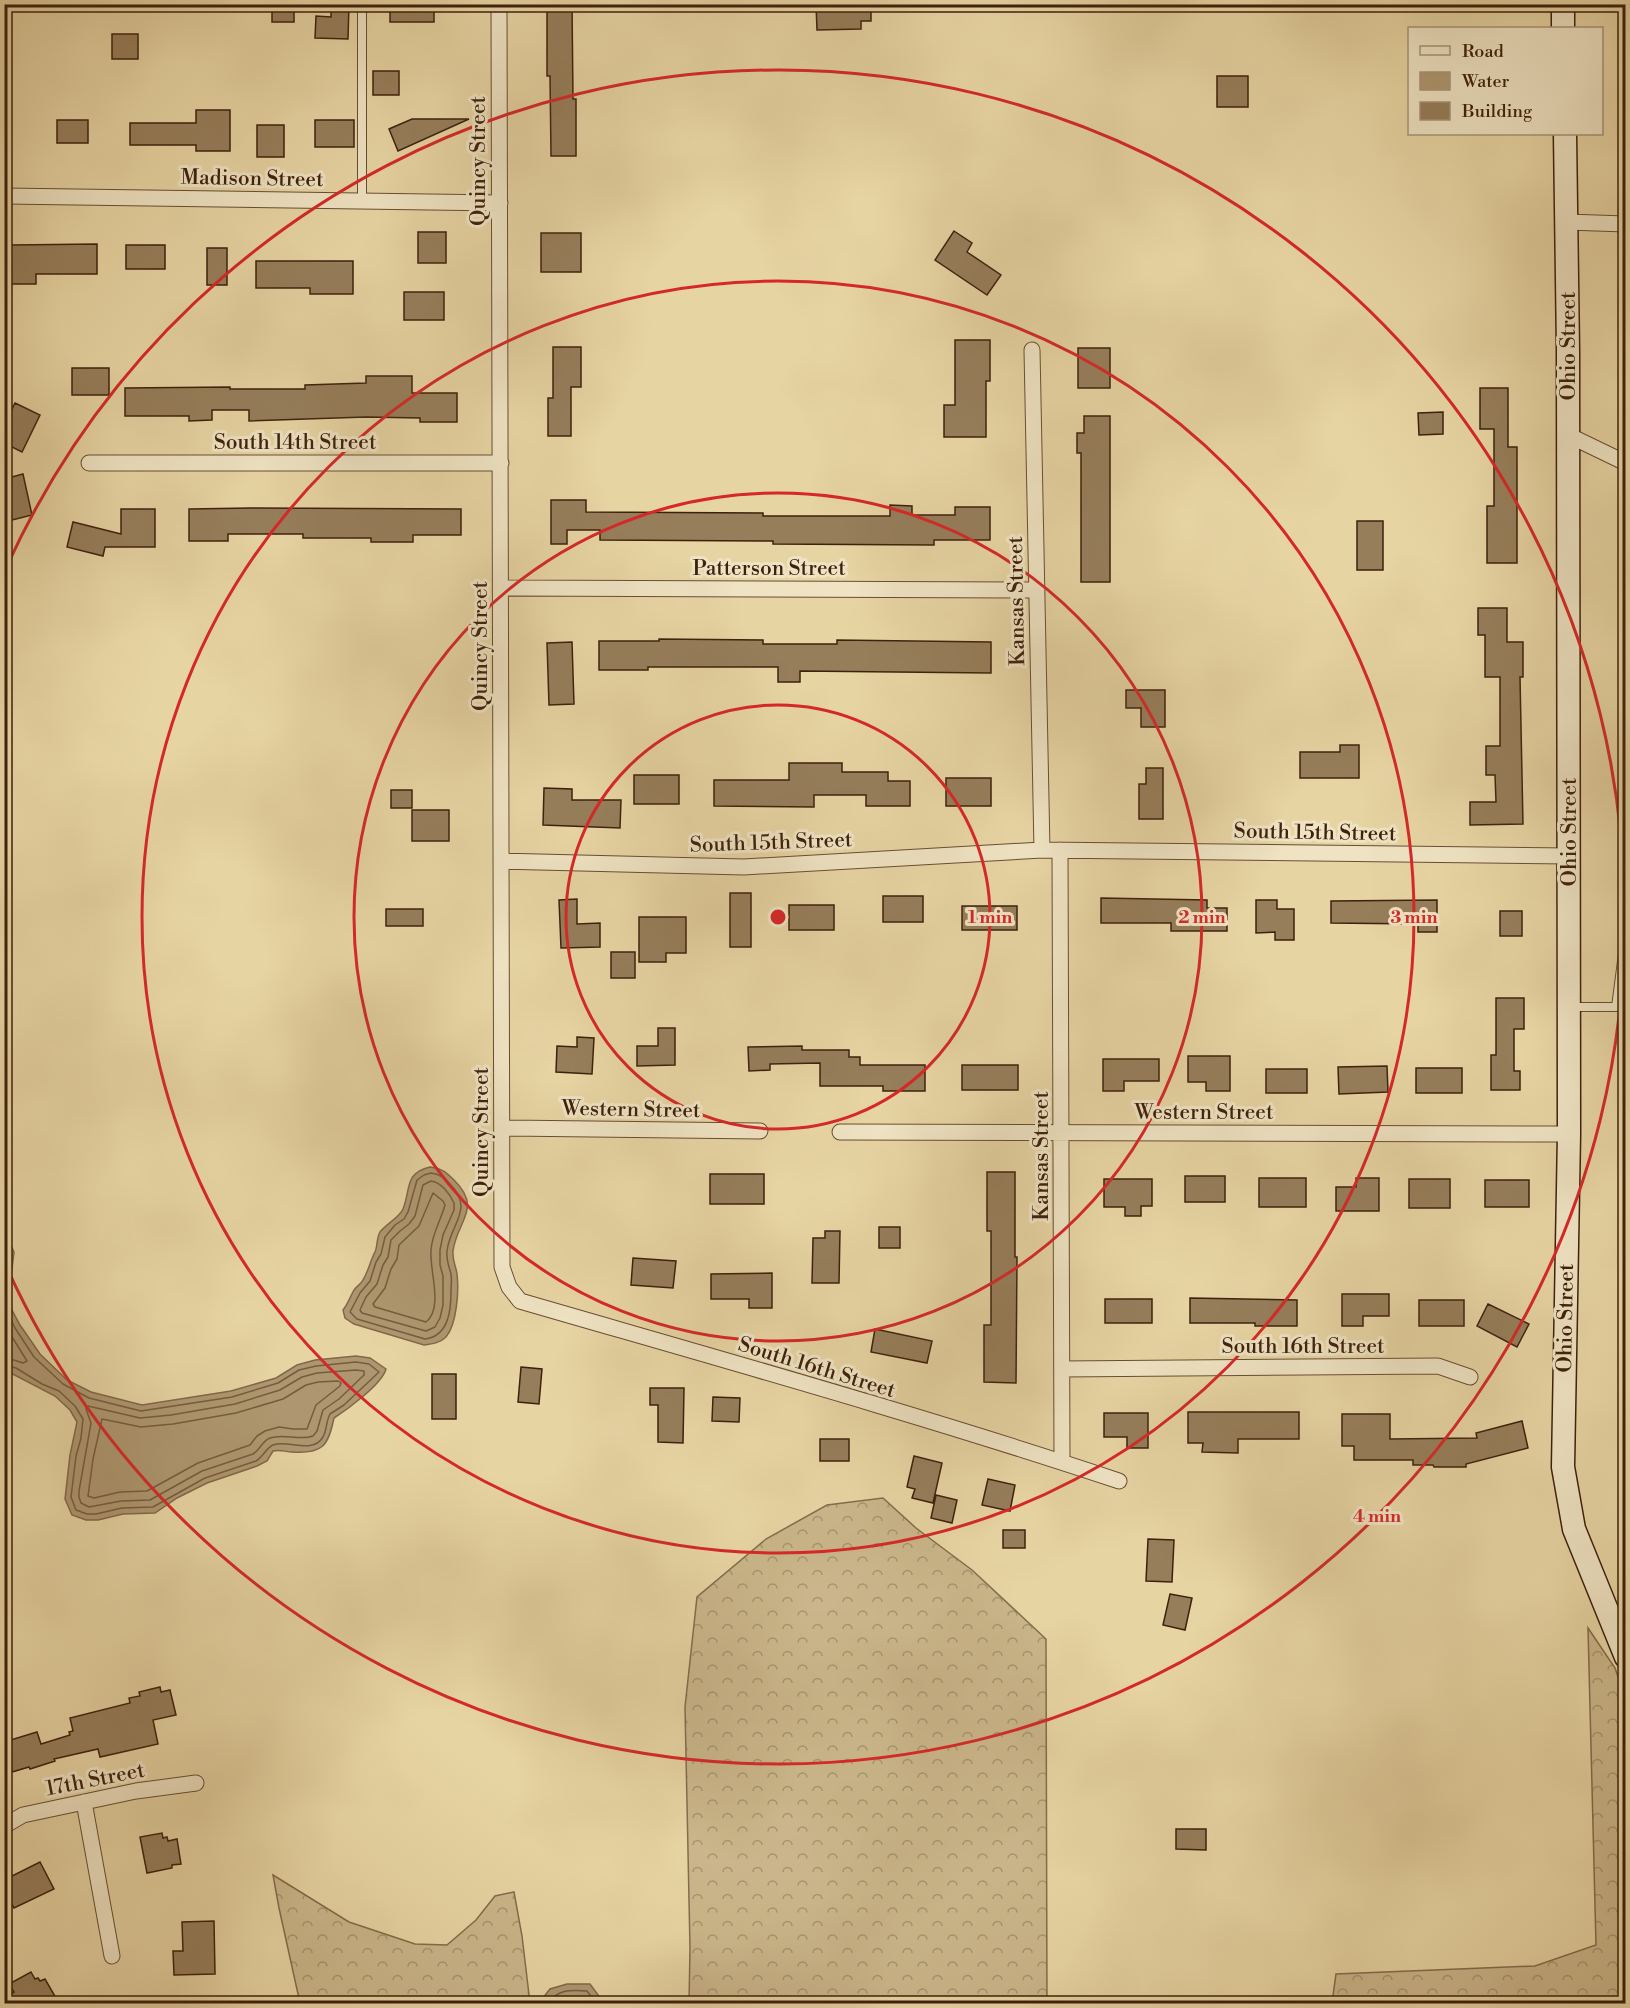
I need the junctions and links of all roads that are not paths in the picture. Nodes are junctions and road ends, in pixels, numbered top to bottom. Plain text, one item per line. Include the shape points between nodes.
1 (362, 4) edge
2 (499, 4) edge
3 (1563, 4) edge
4 (1563, 27) edge
5 (1565, 135) edge
6 (4, 196) edge
7 (362, 201) junction
8 (500, 203) junction
9 (1566, 222) junction
10 (1626, 224) edge
11 (1032, 350) dead end
12 (1568, 435) junction
13 (89, 463) dead end
14 (501, 463) junction
15 (1626, 463) edge
16 (501, 588) junction
17 (1037, 590) junction
18 (1042, 850) junction
19 (1060, 850) junction
20 (1569, 856) junction
21 (501, 861) junction
22 (1626, 892) edge
23 (1569, 1007) junction
24 (502, 1128) junction
25 (760, 1131) dead end
26 (840, 1132) dead end
27 (1062, 1134) junction
28 (1569, 1134) junction
29 (509, 1287) joint
30 (1062, 1369) junction
31 (1470, 1377) dead end
32 (1062, 1462) junction
33 (1119, 1481) dead end
34 (1626, 1657) edge
35 (196, 1783) dead end
36 (84, 1802) junction
37 (4, 1826) edge
38 (112, 1956) dead end

1 - 7 lane
2 - 8 street, Quincy Street
3 - 4 street
5 - 9 street, Ohio Street
6 - 7 street, Madison Street
7 - 8 street, Madison Street
8 - 14 street, Quincy Street
9 - 10 street
9 - 12 street, Ohio Street
11 - 17 street, Kansas Street
12 - 15 street
12 - 20 street, Ohio Street
13 - 14 street, South 14th Street
14 - 16 street, Quincy Street
16 - 17 street, Patterson Street
16 - 21 street, Quincy Street
17 - 18 street, Kansas Street
18 - 19 street, South 15th Street
18 - 21 street, South 15th Street via 744,867
19 - 20 street, South 15th Street
19 - 27 street, Kansas Street
20 - 23 street, Ohio Street
21 - 24 street, Quincy Street
22 - 23 lane via 1616,1007
23 - 28 street, Ohio Street
24 - 25 street, Western Street
24 - 29 street, Quincy Street via 502,1268
26 - 27 street, Western Street
27 - 28 street, Western Street
27 - 30 street, Kansas Street
28 - 34 street, Ohio Street via 1563,1467 1574,1529
29 - 32 street, South 16th Street via 520,1301
30 - 31 street, South 16th Street via 1438,1366
30 - 32 street, Kansas Street
32 - 33 street, South 16th Street
35 - 36 street, 17th Street
36 - 37 street, 17th Street via 22,1815
36 - 38 street

